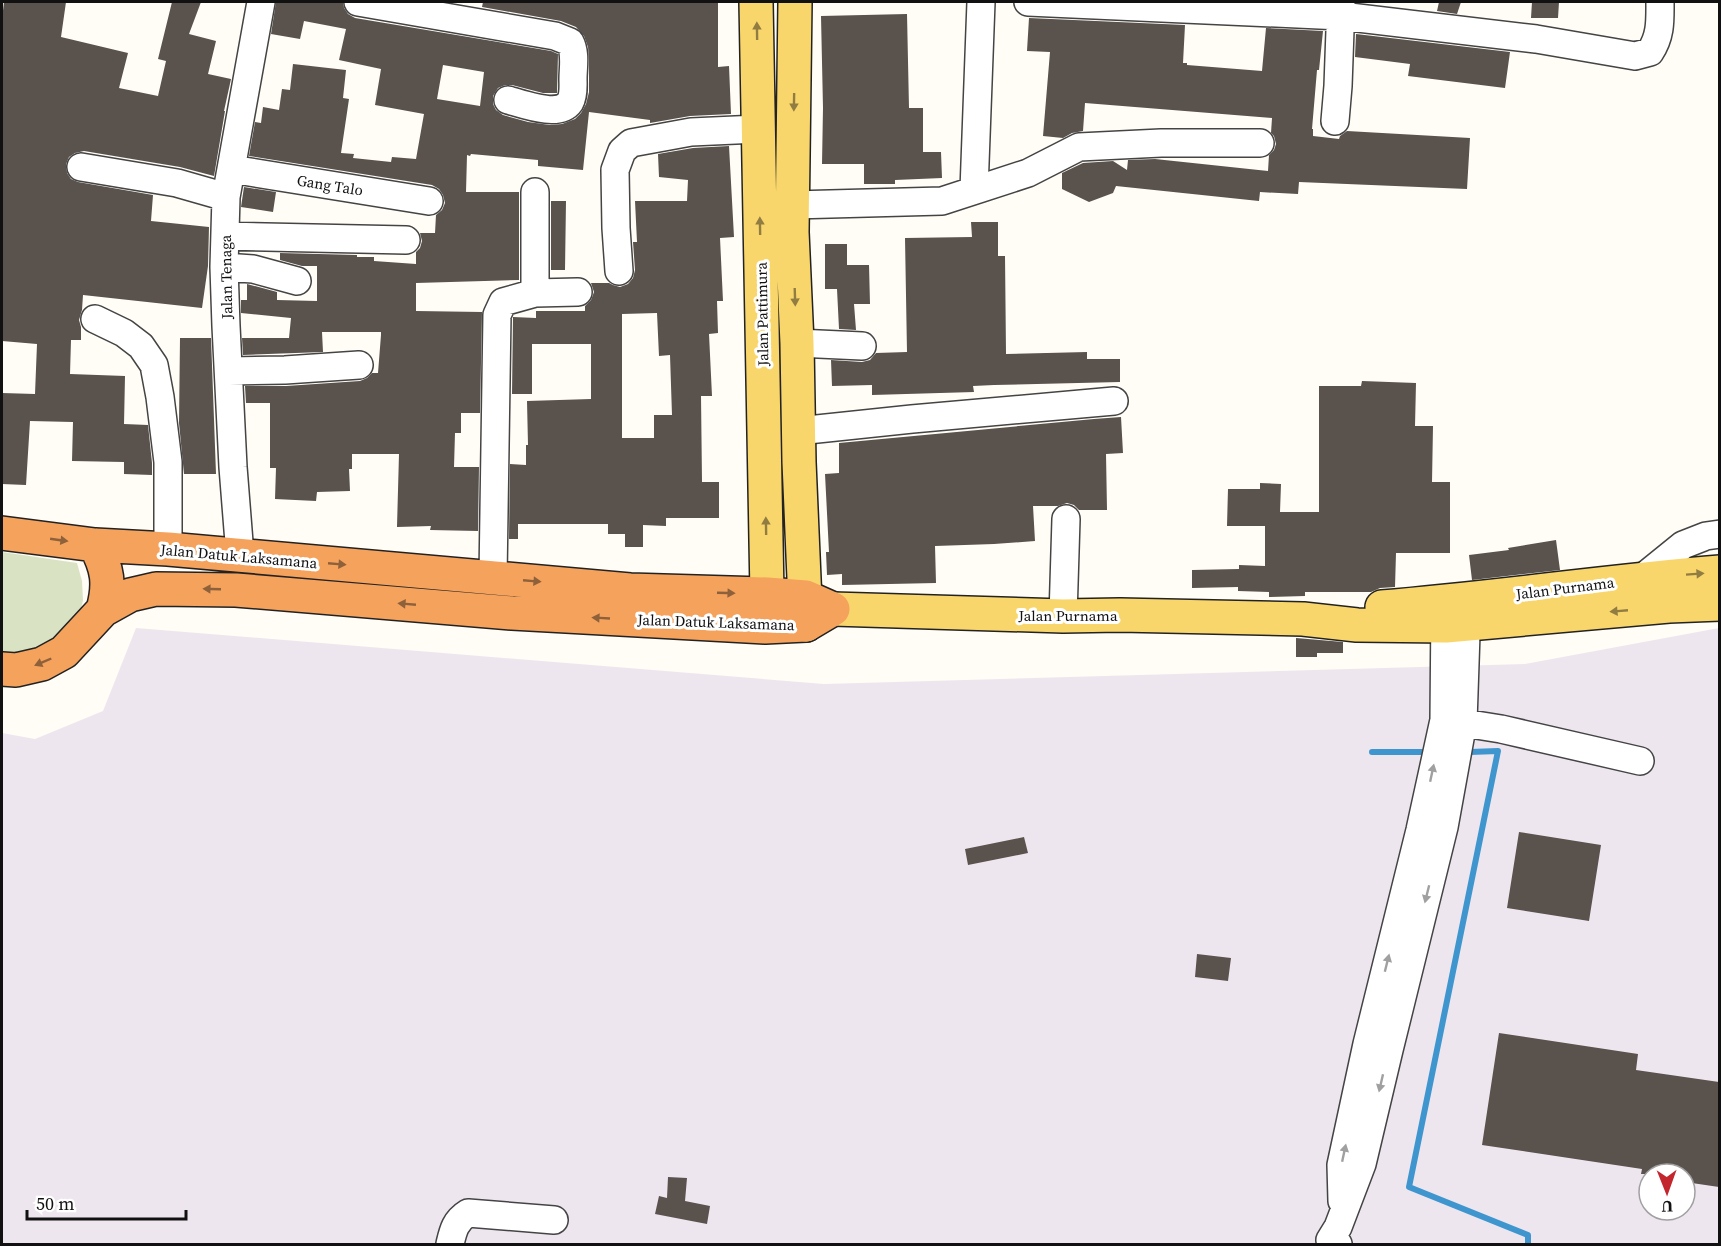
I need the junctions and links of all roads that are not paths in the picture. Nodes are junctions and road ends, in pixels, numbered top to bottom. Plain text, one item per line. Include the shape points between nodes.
1 (358, 2) edge
2 (756, 2) edge
3 (795, 2) edge
4 (981, 2) edge
5 (1028, 2) edge
6 (1660, 2) edge
7 (258, 3) edge
8 (1341, 9) edge
9 (508, 100) dead end
10 (1335, 120) dead end
11 (758, 129) junction
12 (1260, 143) dead end
13 (81, 167) dead end
14 (231, 169) junction
15 (974, 190) junction
16 (535, 192) dead end
17 (226, 197) junction
18 (429, 201) dead end
19 (793, 205) junction
20 (225, 236) junction
21 (406, 240) dead end
22 (224, 267) junction
23 (619, 271) dead end
24 (297, 281) dead end
25 (578, 292) dead end
26 (535, 293) junction
27 (95, 319) dead end
28 (797, 343) junction
29 (862, 346) dead end
30 (359, 365) dead end
31 (229, 371) junction
32 (1114, 401) dead end
33 (798, 431) junction
34 (1066, 519) dead end
35 (2, 533) edge
36 (1719, 534) edge
37 (95, 545) junction
38 (168, 549) junction
39 (240, 555) junction
40 (1719, 572) edge
41 (493, 577) junction
42 (1641, 579) junction
43 (767, 594) junction
44 (1719, 604) edge
45 (103, 610) junction
46 (815, 610) junction
47 (1456, 613) junction
48 (1063, 616) junction
49 (765, 627) junction
50 (2, 669) edge
51 (1453, 721) junction
52 (1640, 761) dead end
53 (554, 1220) dead end
54 (1332, 1243) edge
55 (450, 1245) edge

1 - 9 street via 555,36 570,42 574,60 569,103 552,110
11 -> 2 main road, Jalan Pattimura
3 -> 19 main road
4 - 15 street
5 - 8 street
6 - 8 street via 1657,42 1650,52 1635,56
7 - 14 street, Jalan Tenaga
8 - 10 street
11 - 23 street via 691,132 631,143 622,151 615,170
43 -> 11 main road, Jalan Pattimura
12 - 15 street via 1161,142 1078,147 1028,173
13 - 17 street via 177,183
14 - 17 street, Jalan Tenaga
14 - 18 street, Gang Talo
15 - 19 street via 942,201
16 - 26 street
17 - 20 street, Jalan Tenaga
19 -> 28 main road
20 - 21 street
20 - 22 street, Jalan Tenaga
22 - 24 street via 253,269
22 - 31 street, Jalan Tenaga
25 - 26 street
26 - 41 street via 503,302 498,315
27 - 38 street via 141,346 154,365 168,462
28 - 29 street
28 - 33 main road
30 - 31 street
31 - 39 street, Jalan Tenaga
32 - 33 street
33 - 46 main road
34 - 48 street
35 -> 37 highway, Jalan Datuk Laksamana
36 - 42 street via 1683,545
37 - 38 highway, Jalan Datuk Laksamana
37 - 45 highway via 106,571
38 - 39 highway, Jalan Datuk Laksamana
39 -> 41 highway, Jalan Datuk Laksamana
42 -> 40 main road, Jalan Purnama
41 -> 43 highway, Jalan Datuk Laksamana via 630,590
42 - 47 main road, Jalan Purnama
43 - 46 highway, Jalan Datuk Laksamana
43 - 49 main road, Jalan Pattimura
44 -> 47 main road, Jalan Purnama
49 -> 45 highway, Jalan Datuk Laksamana via 184,588 130,595
45 -> 50 highway, Jalan Datuk Laksamana via 64,652 42,664
46 - 48 main road, Jalan Purnama
46 - 49 highway, Jalan Datuk Laksamana
47 - 48 main road, Jalan Purnama via 1372,608 1303,619
47 - 51 street
51 - 52 street
51 - 54 street via 1426,853 1378,1047 1341,1165 1343,1211
53 - 55 street via 468,1213 454,1226

